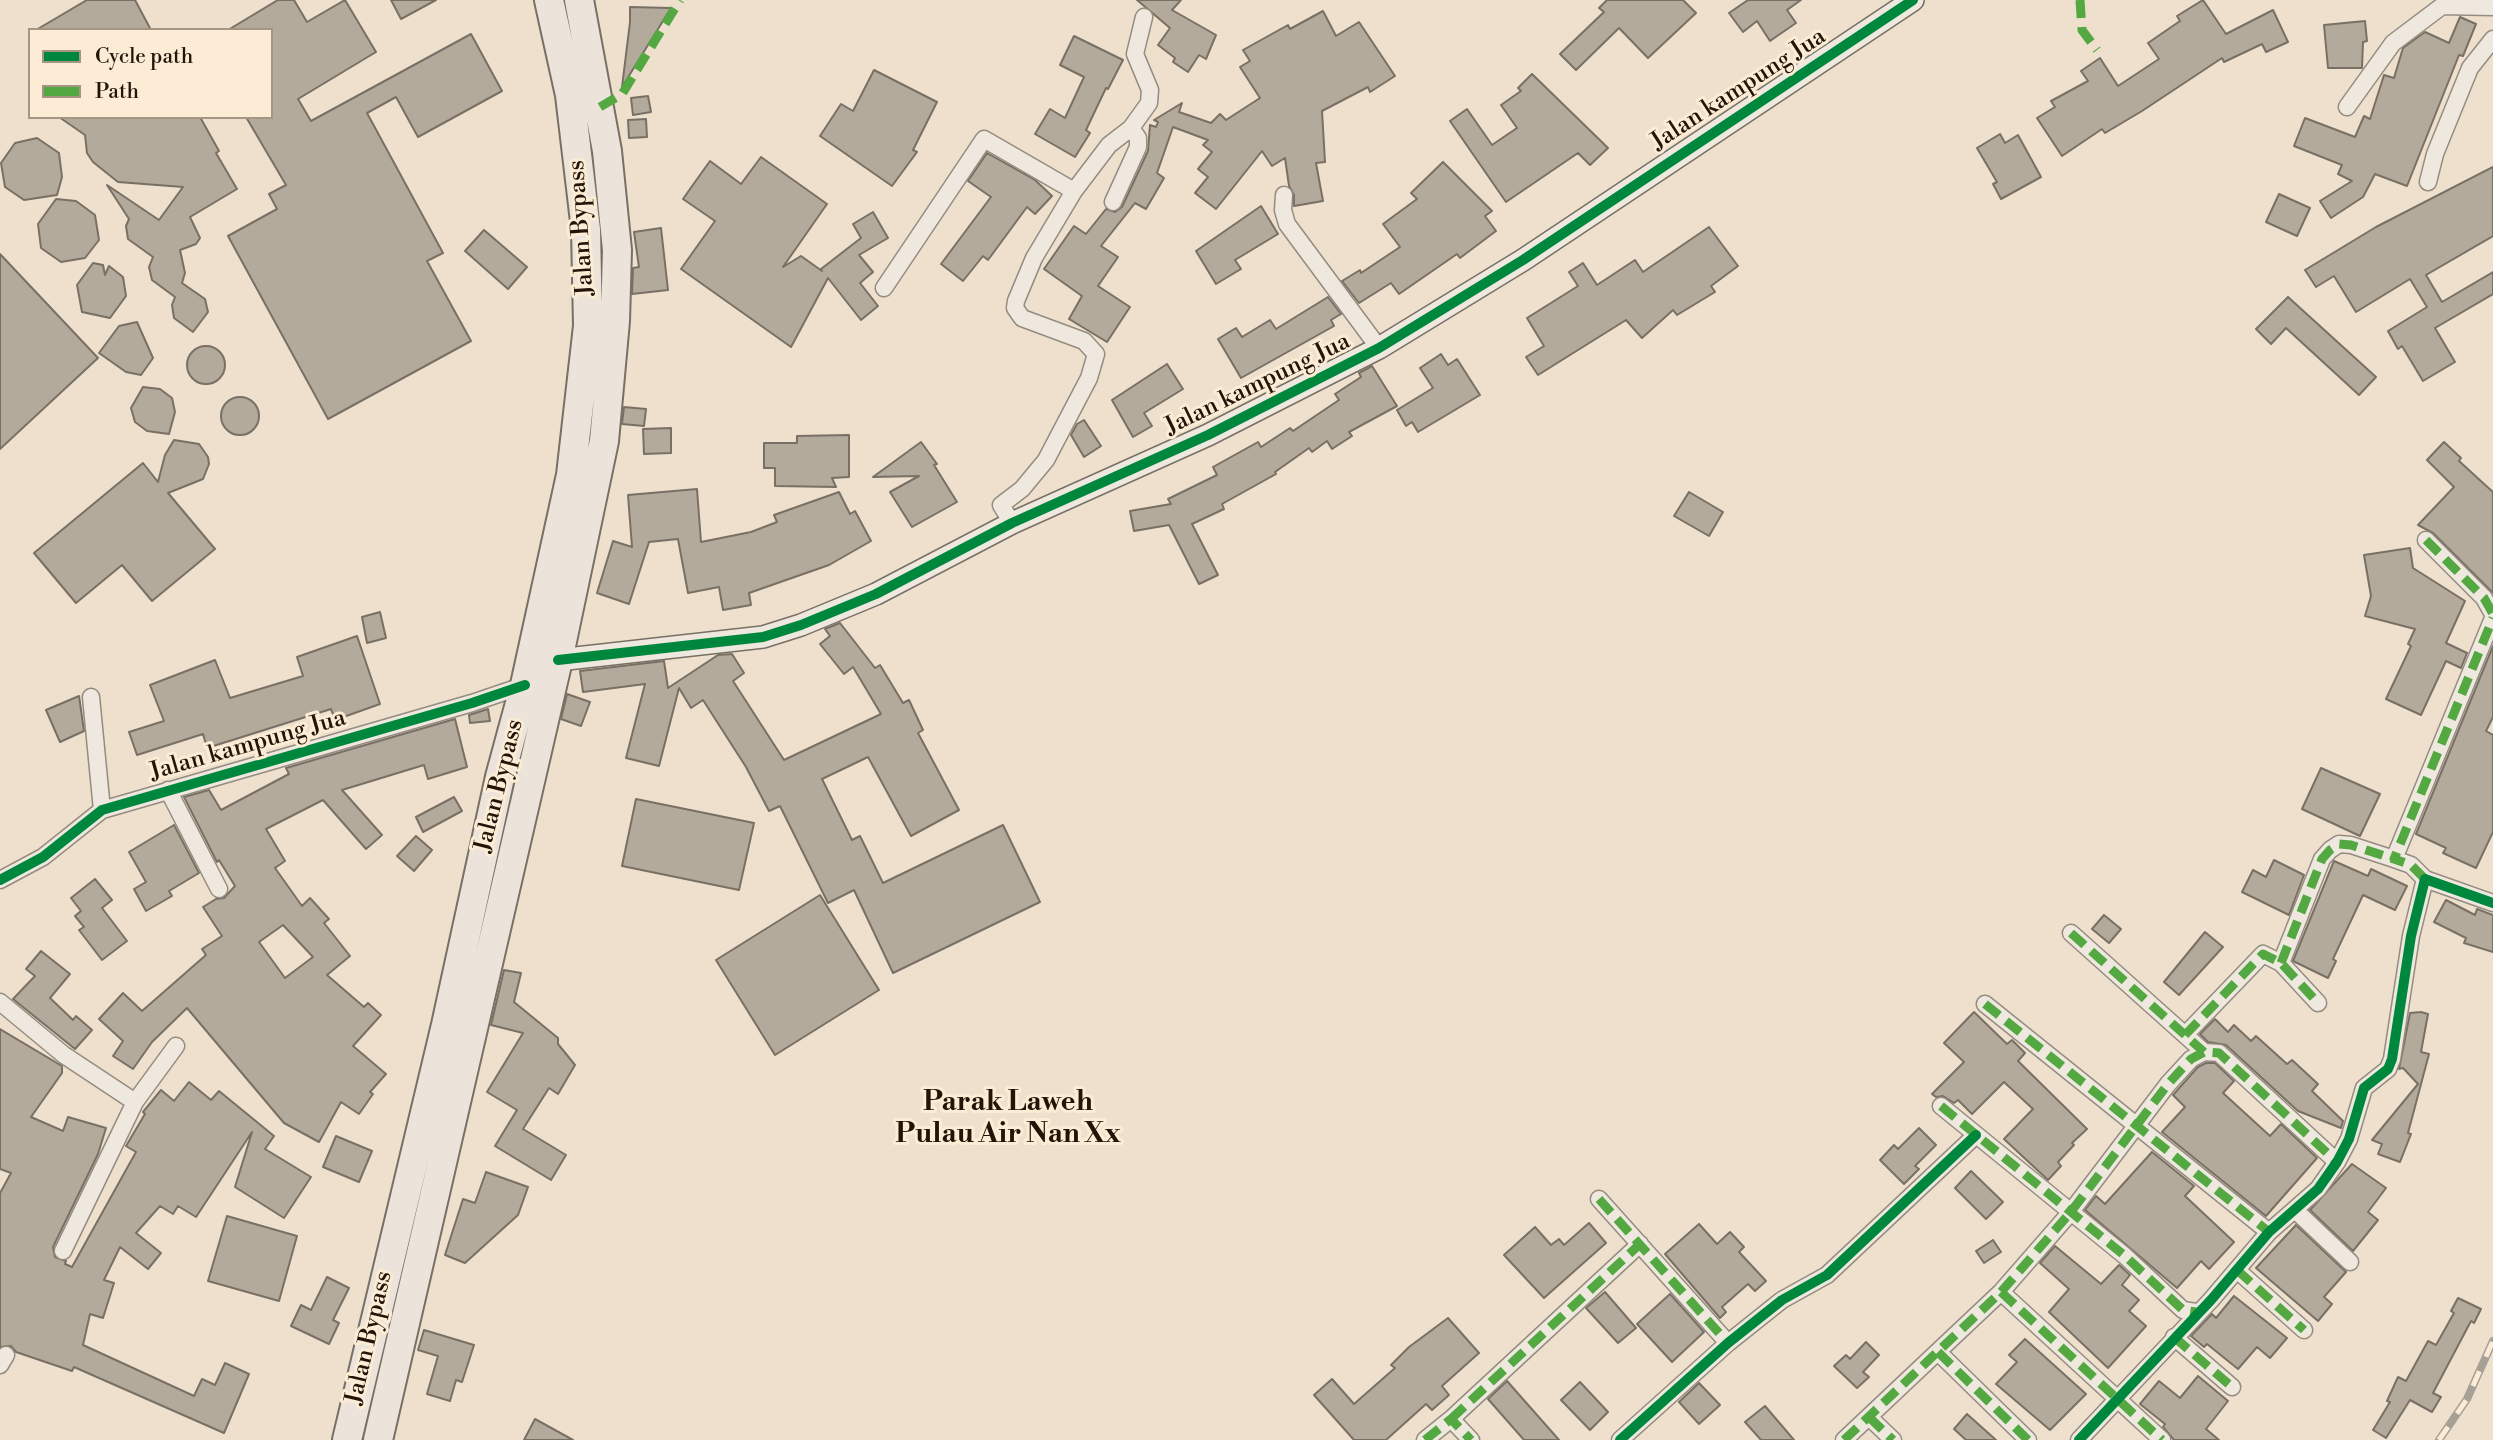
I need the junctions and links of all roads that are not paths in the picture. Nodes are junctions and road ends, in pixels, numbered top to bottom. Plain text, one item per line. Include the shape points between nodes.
1 (549, 0) edge
2 (579, 0) edge
3 (1913, 0) edge
4 (2493, 7) edge
5 (1144, 17) dead end
6 (2493, 39) edge
7 (598, 93) junction
8 (570, 95) junction
9 (2347, 107) dead end
10 (1131, 128) junction
11 (2428, 182) dead end
12 (1074, 191) junction
13 (1284, 195) dead end
14 (1113, 202) dead end
15 (884, 288) dead end
16 (1379, 348) junction
17 (1012, 523) junction
18 (2426, 540) dead end
19 (2493, 616) edge
20 (558, 660) junction
21 (525, 685) junction
22 (91, 697) dead end
23 (168, 790) junction
24 (102, 810) junction
25 (2393, 859) junction
26 (2425, 879) junction
27 (0, 880) edge
28 (219, 889) dead end
29 (2492, 900) edge
30 (2071, 933) dead end
31 (2281, 963) junction
32 (0, 1002) edge
33 (2318, 1003) dead end
34 (1985, 1004) dead end
35 (2185, 1035) junction
36 (176, 1046) dead end
37 (2204, 1052) junction
38 (135, 1102) junction
39 (1941, 1105) dead end
40 (2136, 1125) junction
41 (1976, 1135) junction
42 (2337, 1162) junction
43 (1599, 1199) dead end
44 (2295, 1210) junction
45 (2070, 1213) junction
46 (2269, 1233) junction
47 (391, 1242) junction
48 (1640, 1244) junction
49 (424, 1248) junction
50 (63, 1251) dead end
51 (2350, 1262) dead end
52 (2237, 1270) junction
53 (2001, 1293) junction
54 (2196, 1312) junction
55 (2304, 1330) dead end
56 (2174, 1337) junction
57 (1728, 1343) junction
58 (1938, 1352) junction
59 (2232, 1387) dead end
60 (2118, 1398) junction
61 (1869, 1417) junction
62 (1451, 1419) junction
63 (346, 1440) edge
64 (378, 1440) edge
65 (1425, 1440) edge
66 (1471, 1440) edge
67 (1620, 1440) edge
68 (1844, 1440) edge
69 (1893, 1440) edge
70 (2028, 1440) edge
71 (2079, 1440) edge
72 (2162, 1440) edge

1 - 8 highway, Jalan Bypass
2 - 7 highway, Jalan Bypass
3 - 16 street, Jalan kampung Jua via 1524,260
4 - 9 street via 2442,6 2393,43
5 - 10 street via 1135,54 1151,96 1144,114
6 - 11 street via 2470,68
7 - 8 highway
7 - 20 highway, Jalan Bypass via 617,250 615,321 604,441
8 - 21 highway, Jalan Bypass via 586,230 588,326 571,475
10 - 12 street via 1109,145
10 - 14 street via 1138,148
12 - 15 street via 984,139
12 - 17 street via 1034,258 1015,308 1022,318 1038,326 1084,341 1096,354 1096,361 1036,476 1001,505
13 - 16 street via 1287,223
16 - 17 street, Jalan kampung Jua via 1208,435
17 - 20 street, Jalan kampung Jua via 876,594 763,637
18 - 19 street via 2484,598
19 - 25 street
20 - 49 highway, Jalan Bypass
21 - 23 street, Jalan kampung Jua
21 - 47 highway, Jalan Bypass
22 - 24 street
23 - 24 street, Jalan kampung Jua
23 - 28 street
24 - 27 street, Jalan kampung Jua via 43,857
25 - 26 street via 2410,865
25 - 31 street via 2351,845 2330,849
26 - 29 street
26 - 42 street via 2392,1059 2388,1069 2364,1088
30 - 35 street
31 - 33 street
31 - 35 street via 2263,954
32 - 38 street via 64,1055
34 - 40 street
35 - 37 street
36 - 38 street
37 - 40 street via 2181,1067
37 - 42 street via 2225,1058
38 - 50 street
39 - 41 street
40 - 45 street
40 - 46 street
41 - 45 street
41 - 57 street via 1827,1275 1782,1300
42 - 44 street
43 - 48 street
44 - 46 street
44 - 51 street
45 - 53 street
45 - 54 street via 2183,1310
46 - 52 street
47 - 49 highway
47 - 63 highway, Jalan Bypass
48 - 57 street
48 - 62 street
49 - 64 highway, Jalan Bypass
52 - 54 street
52 - 55 street
53 - 58 street
53 - 60 street
54 - 56 street
56 - 59 street
56 - 60 street
57 - 67 street
58 - 61 street
58 - 70 street
60 - 71 street
60 - 72 street
61 - 68 street
61 - 69 street
62 - 65 street
62 - 66 street

